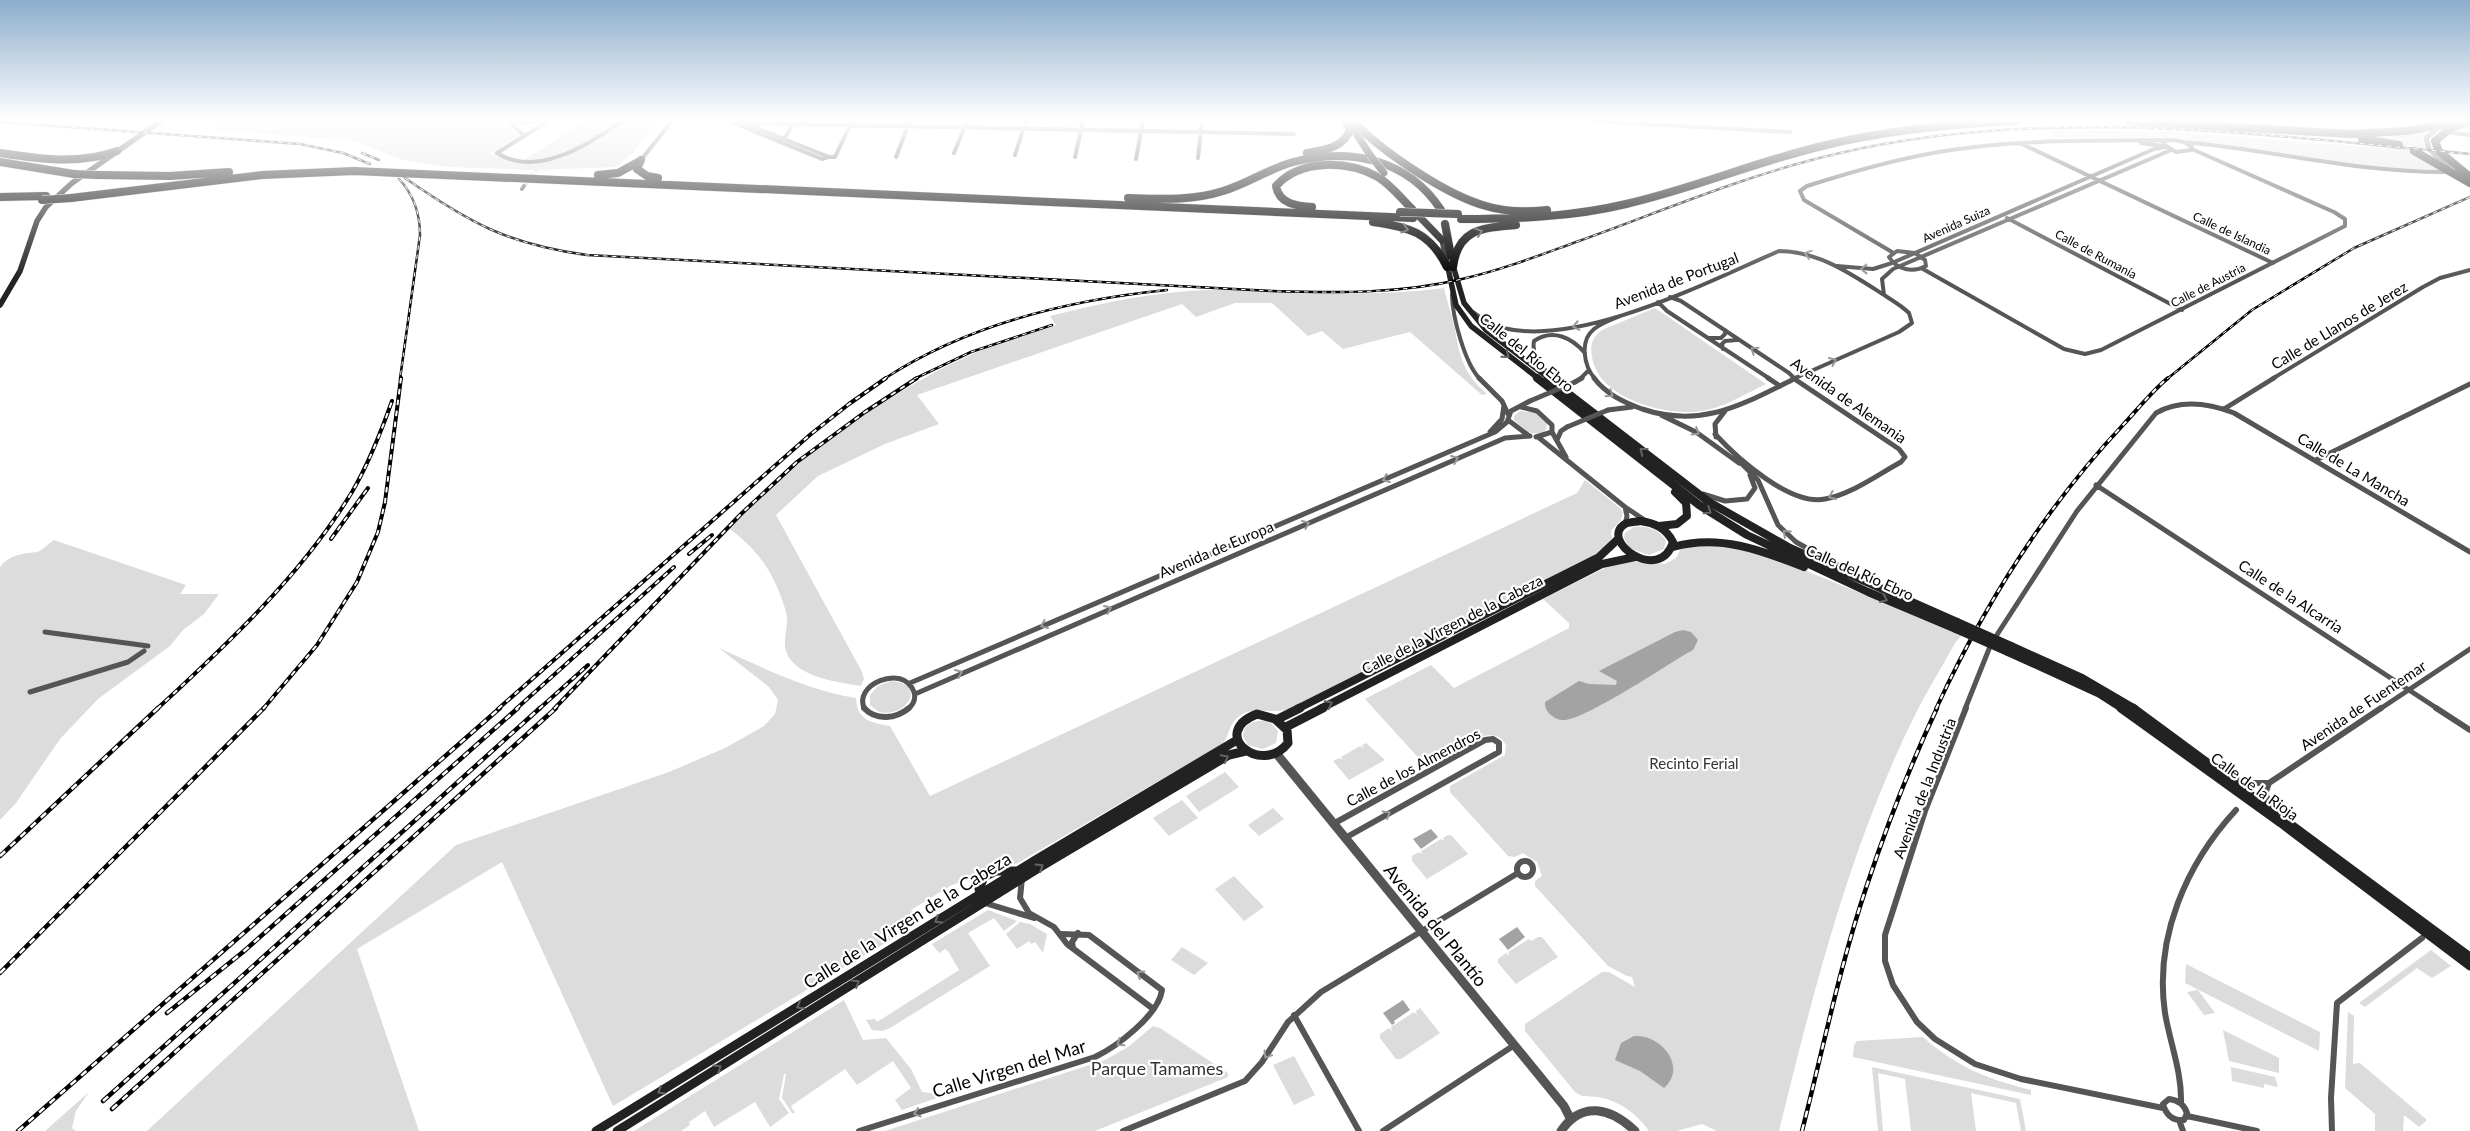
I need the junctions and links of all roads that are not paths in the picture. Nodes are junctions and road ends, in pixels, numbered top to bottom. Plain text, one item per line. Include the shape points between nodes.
1 (72, 174) edge
2 (86, 174) edge
3 (208, 174) edge
4 (245, 174) edge
5 (290, 174) edge
6 (417, 174) edge
7 (533, 174) edge
8 (595, 174) edge
9 (644, 174) edge
10 (1254, 174) edge
11 (1263, 174) edge
12 (1290, 174) edge
13 (1371, 174) edge
14 (1385, 174) edge
15 (1406, 174) edge
16 (1425, 174) edge
17 (1711, 174) edge
18 (1727, 174) edge
19 (1847, 174) edge
20 (2085, 174) edge
21 (2099, 174) edge
22 (2114, 174) edge
23 (2248, 174) edge
24 (2454, 174) edge
25 (558, 175) junction
26 (2092, 177) junction
27 (2099, 180) junction
28 (2470, 180) edge
29 (719, 182) junction
30 (1222, 191) junction
31 (72, 196) junction
32 (0, 197) edge
33 (1042, 197) junction
34 (44, 198) junction
35 (1647, 200) junction
36 (0, 201) edge
37 (1620, 201) junction
38 (1148, 206) junction
39 (1412, 209) junction
40 (1441, 210) dead end
41 (1401, 213) junction
42 (2001, 215) junction
43 (1459, 216) junction
44 (2008, 219) junction
45 (1444, 224) dead end
46 (1442, 240) junction
47 (1892, 252) junction
48 (1915, 253) junction
49 (1451, 256) junction
50 (1922, 257) junction
51 (1892, 263) junction
52 (2273, 263) junction
53 (1834, 266) junction
54 (1450, 267) junction
55 (1899, 267) junction
56 (1923, 269) junction
57 (2470, 270) edge
58 (1452, 294) junction
59 (1884, 296) junction
60 (1670, 297) junction
61 (1658, 302) junction
62 (0, 305) edge
63 (1466, 307) junction
64 (2182, 310) junction
65 (1623, 315) junction
66 (1725, 330) junction
67 (1705, 337) junction
68 (1740, 341) junction
69 (1723, 349) junction
70 (1585, 354) junction
71 (1588, 371) junction
72 (1794, 379) junction
73 (2470, 384) edge
74 (1780, 386) junction
75 (1503, 403) junction
76 (1520, 407) junction
77 (1586, 407) junction
78 (1638, 408) junction
79 (2224, 409) junction
80 (1652, 411) junction
81 (1726, 411) junction
82 (1508, 417) junction
83 (1566, 428) junction
84 (1552, 431) junction
85 (1715, 434) junction
86 (1530, 436) junction
87 (1538, 437) junction
88 (1480, 439) junction
89 (1557, 441) junction
90 (1627, 450) junction
91 (2316, 460) junction
92 (1569, 461) junction
93 (1675, 476) junction
94 (2096, 485) junction
95 (1625, 507) junction
96 (1649, 522) junction
97 (1625, 524) junction
98 (1659, 526) junction
99 (1618, 540) junction
100 (1673, 547) junction
101 (2470, 552) edge
102 (1635, 557) junction
103 (1868, 592) junction
104 (1904, 599) junction
105 (1957, 626) junction
106 (46, 632) dead end
107 (2009, 649) junction
108 (2470, 649) edge
109 (910, 682) junction
110 (2411, 689) junction
111 (30, 692) dead end
112 (915, 694) junction
113 (1278, 719) junction
114 (1286, 727) junction
115 (2470, 730) edge
116 (1236, 740) junction
117 (1246, 751) junction
118 (1276, 753) junction
119 (2226, 776) junction
120 (2270, 783) junction
121 (2236, 810) dead end
122 (2277, 813) junction
123 (1333, 824) junction
124 (1345, 838) junction
125 (1518, 873) dead end
126 (1020, 874) junction
127 (982, 898) junction
128 (1039, 919) junction
129 (1420, 932) junction
130 (1078, 933) junction
131 (1061, 934) junction
132 (2422, 938) dead end
133 (1073, 948) junction
134 (2470, 957) edge
135 (2470, 966) edge
136 (1152, 1008) junction
137 (1294, 1015) junction
138 (1513, 1046) junction
139 (2181, 1103) junction
140 (2164, 1108) junction
141 (2187, 1116) junction
142 (1570, 1118) junction
143 (2180, 1120) junction
144 (612, 1121) junction
145 (596, 1131) edge
146 (617, 1131) edge
147 (859, 1131) edge
148 (1123, 1131) edge
149 (1359, 1131) edge
150 (1382, 1131) edge
151 (1561, 1131) edge
152 (1635, 1131) edge
153 (2183, 1131) edge
154 (2257, 1131) edge
155 (2332, 1131) edge

1 - 3 highway, bridge
2 - 62 main road via 46,207 37,221 20,270
4 - 31 highway
5 - 31 highway
6 - 38 highway
7 - 25 highway
8 - 25 highway
9 - 29 highway
10 - 30 highway
11 - 30 highway
12 - 41 highway via 1276,186 1278,196 1297,206
13 - 39 highway via 1384,181
14 - 39 highway, bridge
15 - 40 highway via 1429,192
16 - 37 highway via 1460,196 1501,209 1537,211
17 - 37 highway
18 - 35 highway
19 - 47 street via 1807,186 1800,192 1804,200
20 - 26 street, Calle de Islandia
21 - 26 street, Avenida Suiza
22 - 27 street, Avenida Suiza
23 - 52 street, Calle de Austria via 2345,220 2345,226
24 - 28 highway
25 - 29 highway
26 - 27 street, Calle de Islandia
26 - 42 street, Avenida Suiza
27 - 44 street, Avenida Suiza
27 - 52 street, Calle de Islandia
29 - 33 highway
30 - 33 highway via 1180,198
31 - 34 highway, bridge
32 - 34 highway
33 - 41 highway
34 - 36 highway
35 - 43 highway via 1564,215 1501,220
54 -> 35 highway via 1457,246 1477,232 1588,215
37 - 43 highway via 1561,211
38 - 43 highway via 1413,218
38 -> 54 highway via 1389,224 1430,239
39 - 46 highway
41 - 43 highway, bridge
42 - 44 street, Calle de Rumanía
42 - 48 street, Avenida Suiza
44 - 50 street, Avenida Suiza
44 - 64 street, Calle de Rumanía
45 - 49 highway
46 - 49 main road, Calle del Río Ebro
46 - 54 main road, Calle del Río Ebro
47 - 48 street
47 - 51 street via 1889,257
48 - 50 street
48 - 51 street, Avenida Suiza
49 - 54 main road, Calle del Río Ebro
50 - 55 street, Avenida Suiza
50 - 56 street via 1927,264
51 -> 53 street, Avenida Suiza via 1865,270
51 - 55 street
52 - 64 street, Calle de Austria
53 - 59 street
53 -> 60 street, Avenida de Portugal via 1804,251 1779,251
54 - 58 main road, Calle del Río Ebro
54 - 63 main road, Calle del Río Ebro
55 - 56 street
55 - 59 street, Avenida Suiza via 1882,279
56 - 64 street, Calle de Austria via 2064,349 2077,353 2094,353
57 - 79 street, Calle de Llanos de Jerez via 2440,278 2423,287
58 - 75 street via 1452,305 1471,368
58 -> 90 main road, Calle del Río Ebro via 1464,318 1480,334
72 -> 59 street via 1899,332 1912,323 1906,310
60 - 61 street, Avenida de Portugal
60 - 66 street, Avenida de Alemania
61 - 65 street, Avenida de Portugal
61 - 67 street, Avenida de Alemania
65 -> 63 street, Avenida de Portugal via 1564,328 1517,331 1491,324
63 - 77 main road, Calle del Río Ebro via 1486,330
65 - 70 street via 1593,330 1587,339
66 - 67 street via 1721,338
66 - 68 street, Avenida de Alemania
67 - 69 street, Avenida de Alemania
68 - 69 street via 1726,340 1722,344
72 -> 68 street, Avenida de Alemania
69 - 74 street, Avenida de Alemania
70 - 71 street
70 - 77 street via 1578,343 1560,335 1540,336 1532,349 1540,367
71 - 76 street, Avenida de Europa, bridge via 1576,382
71 -> 78 street via 1608,393
72 - 74 street
72 -> 85 street, Avenida de Alemania via 1899,449 1905,456 1901,462 1831,497 1814,500 1788,492 1740,458
73 - 91 street
74 - 81 street
75 - 82 street
75 - 88 street via 1502,419
76 - 82 street, Avenida de Europa via 1511,411
76 - 84 street via 1537,411 1550,422
93 -> 77 main road, Calle del Río Ebro
78 - 80 street
78 - 83 street, bridge via 1608,410
79 - 91 street, Calle de La Mancha
79 - 94 street, Avenida de la Industria via 2189,404 2162,409
80 - 81 street via 1695,417
80 -> 93 street via 1696,432 1736,461 1751,475 1755,488 1745,500 1728,502 1700,493
81 - 85 street via 1715,424
82 - 86 street
82 - 88 street, Avenida de Europa via 1501,428
83 - 84 street
83 - 89 street
84 - 87 street
84 - 89 street
104 -> 85 street via 1811,552 1786,534 1772,514 1758,480 1720,444
86 - 87 street, Avenida de Europa
112 -> 86 street, Avenida de Europa via 1505,438
87 - 92 street
88 -> 109 street, Avenida de Europa
89 - 92 street
90 - 98 main road via 1686,503 1689,513 1682,522
90 -> 103 main road, Calle del Río Ebro via 1730,525
91 - 101 street, Calle de La Mancha
92 - 95 street
93 - 104 main road, Calle del Río Ebro via 1757,532
94 - 110 street, Calle de la Alcarria
94 - 140 street, Avenida de la Industria via 1991,644 1925,811 1885,935 1884,956 1892,983 1906,1007 1940,1043 1961,1058 2017,1079
95 - 96 street
95 - 97 street
96 - 97 main road
96 - 98 main road
97 - 99 main road via 1617,534
98 - 100 main road via 1671,536
99 - 102 main road via 1621,547
99 - 113 main road, Calle de la Virgen de la Cabeza via 1599,557
100 - 102 main road via 1664,557 1655,560
100 - 103 main road via 1706,542 1749,547
114 -> 102 main road, Calle de la Virgen de la Cabeza via 1602,564
103 -> 105 main road, Calle del Río Ebro
104 - 105 main road, Calle del Río Ebro
105 - 107 main road, Calle del Río Ebro, bridge
106 - 111 street via 146,648 128,662
107 - 119 main road, Calle de la Rioja via 2082,678 2114,696
107 - 135 main road, Calle de la Rioja via 2098,693 2139,720
108 - 110 street, Avenida de Fuentemar
109 - 112 street
109 - 112 street via 896,678 873,684 862,703 871,715 890,718 908,709
110 - 115 street, Calle de la Alcarria
110 - 120 street, Avenida de Fuentemar
113 - 114 main road
113 - 116 main road via 1266,714 1245,719 1237,729
114 - 118 main road via 1286,743
116 - 117 main road
116 - 126 main road, Calle de la Virgen de la Cabeza
117 - 118 main road via 1260,756
126 -> 117 main road, Calle de la Virgen de la Cabeza via 1228,755
118 - 123 street, Avenida del Plantío
119 - 120 street via 2246,782
119 - 122 main road, Calle de la Rioja
120 - 122 street via 2266,797
121 - 139 street via 2208,839 2190,870 2176,909 2165,959 2165,1010
122 - 134 main road, Calle de la Rioja
123 - 124 street, Avenida del Plantío
124 -> 123 street, Calle de los Almendros via 1498,752 1499,744 1493,739 1485,740
124 - 129 street, Avenida del Plantío
125 - 129 street
126 - 127 main road, Calle de la Virgen de la Cabeza
126 - 127 main road via 1000,869 990,872 982,879
126 - 128 street via 1021,902 1029,913
127 - 128 street
127 -> 144 main road, Calle de la Virgen de la Cabeza
146 -> 127 main road, Calle de la Virgen de la Cabeza
128 - 131 street
129 - 137 street via 1322,992
129 - 138 street, Avenida del Plantío
130 - 131 street, Calle Virgen del Mar
130 - 133 street via 1072,942
136 -> 130 street, Calle Virgen del Mar via 1162,997 1162,990 1089,935
131 - 133 street
132 - 155 street via 2337,1004
133 - 136 street
136 -> 147 street, Calle Virgen del Mar via 1135,1032 1095,1058
137 -> 148 street via 1258,1070 1245,1081
137 - 149 street
138 - 142 street, Avenida del Plantío via 1564,1106
138 - 150 street
139 - 140 street via 2166,1100
139 - 141 street
140 - 143 street via 2168,1115
141 - 143 street
141 - 154 street
142 - 151 street
142 - 152 street via 1582,1112 1604,1111 1618,1116
143 - 153 street
144 - 145 main road, Calle de la Virgen de la Cabeza
144 - 146 street

